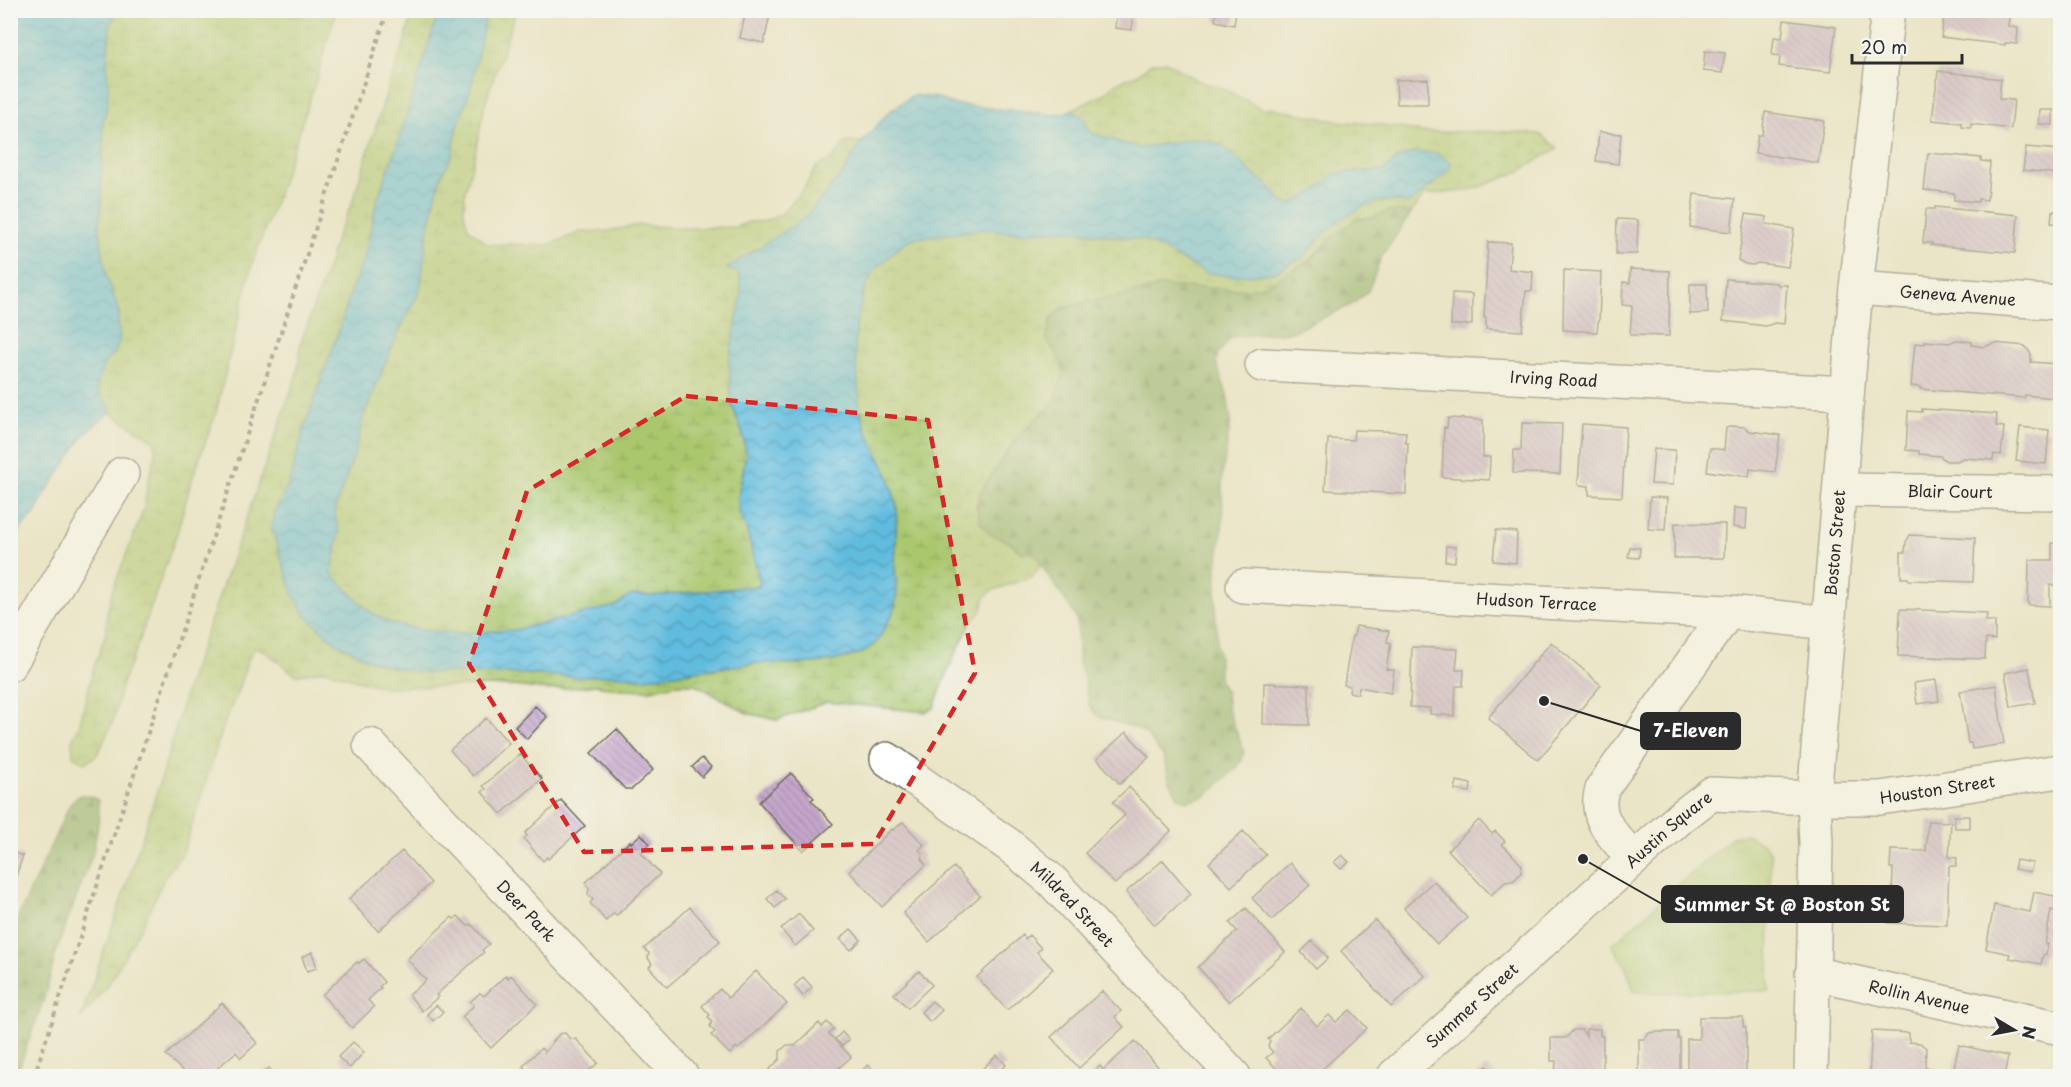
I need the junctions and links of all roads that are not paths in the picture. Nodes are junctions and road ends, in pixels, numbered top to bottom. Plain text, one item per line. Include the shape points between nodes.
1 (1888, 10) edge
2 (1856, 288) junction
3 (2061, 303) edge
4 (1262, 365) dead end
5 (1847, 393) junction
6 (122, 474) dead end
7 (1840, 490) junction
8 (2061, 493) edge
9 (1243, 585) dead end
10 (1728, 612) junction
11 (1829, 622) junction
12 (10, 664) edge
13 (370, 745) dead end
14 (887, 759) dead end
15 (2061, 771) edge
16 (1814, 798) junction
17 (1634, 859) junction
18 (1524, 958) joint
19 (1812, 973) junction
20 (2061, 1028) edge
21 (682, 1077) edge
22 (1233, 1077) edge
23 (1394, 1077) edge
24 (1811, 1077) edge

1 - 2 street, Boston Street
2 - 3 street, Geneva Avenue
2 - 5 street, Boston Street
4 - 5 street, Irving Road
5 - 7 street, Boston Street
6 - 12 street
7 - 8 street, Blair Court
7 - 11 street, Boston Street
9 - 10 street, Hudson Terrace
10 - 11 street, Hudson Terrace
10 - 17 street via 1603,787 1601,818
11 - 16 street, Boston Street
13 - 21 street, Deer Park
14 - 22 street, Mildred Street via 1010,846 1051,880
15 - 16 street, Houston Street via 1880,798
16 - 17 street, Austin Square via 1711,794
16 - 19 street, Boston Street
17 - 18 street, Austin Square
18 - 23 street, Summer Street
19 - 20 street, Rollin Avenue
19 - 24 street, Boston Street

